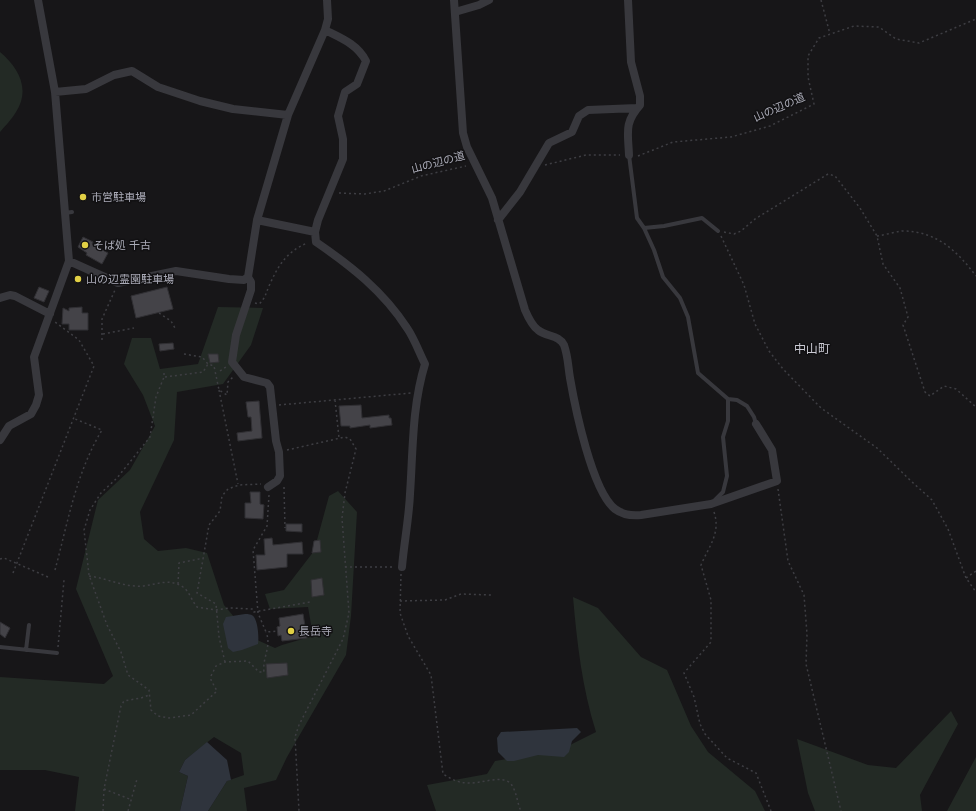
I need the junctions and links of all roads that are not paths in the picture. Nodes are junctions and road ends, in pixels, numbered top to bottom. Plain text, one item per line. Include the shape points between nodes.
1 (38, 0) edge
2 (326, 0) edge
3 (454, 0) edge
4 (488, 0) edge
5 (628, 0) edge
6 (455, 12) junction
7 (325, 30) junction
8 (55, 92) junction
9 (637, 108) junction
10 (288, 115) junction
11 (629, 155) joint
12 (258, 220) junction
13 (498, 220) junction
14 (644, 228) junction
15 (718, 231) road end
16 (315, 232) junction
17 (69, 261) junction
18 (248, 277) junction
19 (0, 298) edge
20 (50, 314) junction
21 (728, 399) junction
22 (756, 424) joint
23 (0, 440) edge
24 (268, 487) road end
25 (712, 504) junction
26 (402, 567) road end
27 (29, 625) dead end
28 (0, 647) edge
29 (26, 650) junction
30 (57, 653) road end

1 - 8 street
2 - 7 street via 328,19
3 - 6 street
4 - 6 street
5 - 9 street via 632,62 640,96 640,105
6 - 13 street, 山の辺の道 via 463,133 467,147 492,198
7 - 10 street
7 - 16 street via 352,44 366,61 357,84 345,92 338,116 344,139 343,159
8 - 10 street via 86,89 132,71 158,87 200,101 233,109
8 - 17 street via 68,212
9 - 11 street via 630,116 628,124
9 - 13 street via 588,110 579,116 572,132 549,143 520,192
10 - 12 street
11 - 14 lane via 637,218
12 - 16 street
12 - 18 street
13 - 25 street, 山の辺の道 via 530,322 538,330 558,338 568,354 570,378 583,434 597,482 609,503 615,509 631,516
14 - 15 lane via 702,218
14 - 21 lane via 663,277 680,298 688,316 698,373
16 - 26 street via 316,242 350,265 379,291 408,328 425,364 417,392
17 - 18 street via 118,283 176,271 229,279 244,280
17 - 20 street
18 - 24 street via 251,290 233,347 232,362 244,378 267,383 270,387 280,476
19 - 20 street via 15,296
20 - 23 street via 34,357 39,395 36,405 31,414 9,426
21 - 22 lane via 737,400 747,406
21 - 25 lane via 728,421 723,437 727,476 723,492
22 - 25 street, 山の辺の道 via 772,450 777,481
27 - 29 lane
28 - 29 lane
29 - 30 lane

